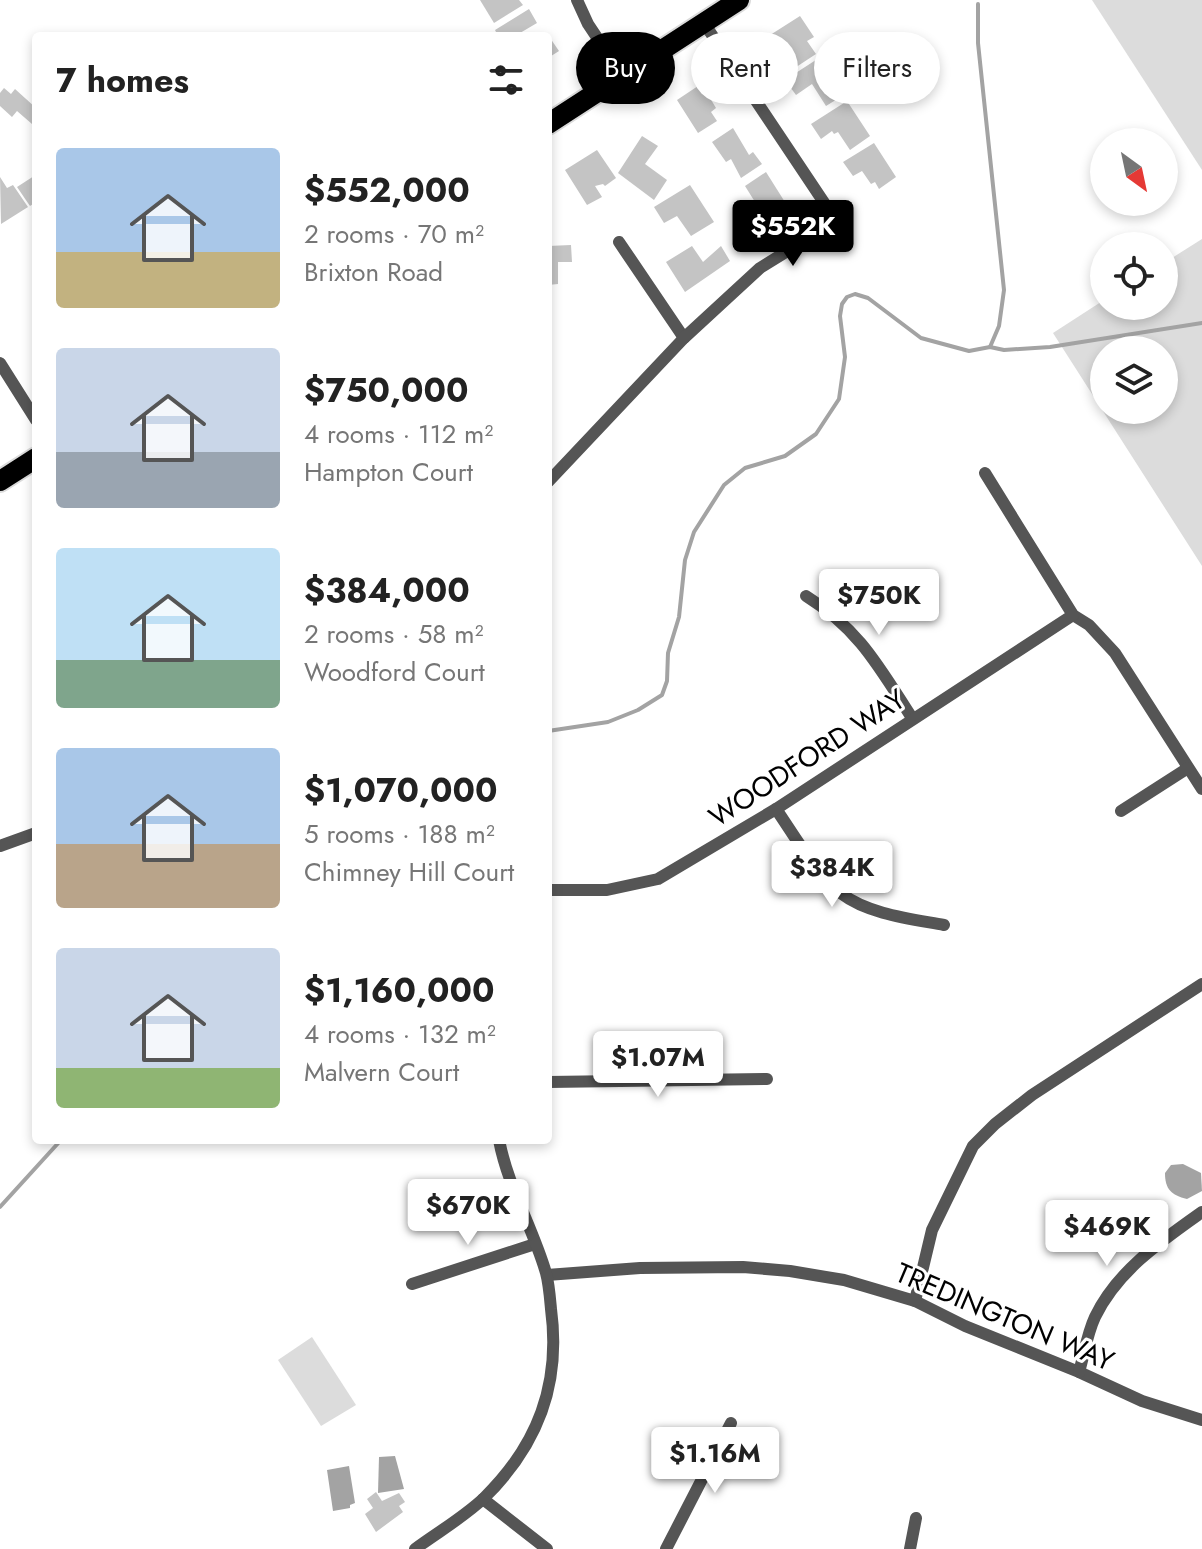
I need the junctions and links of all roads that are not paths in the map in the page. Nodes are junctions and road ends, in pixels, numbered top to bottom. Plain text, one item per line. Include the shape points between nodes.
1 (577, 0) edge
2 (739, 0) edge
3 (704, 23) junction
4 (593, 32) edge
5 (675, 41) edge
6 (578, 104) edge
7 (552, 121) edge
8 (619, 242) dead end
9 (684, 338) junction
10 (0, 363) edge
11 (32, 414) edge
12 (32, 461) edge
13 (985, 473) dead end
14 (552, 478) edge
15 (0, 481) edge
16 (806, 596) dead end
17 (1073, 615) junction
18 (912, 718) junction
19 (1188, 768) junction
20 (1202, 789) edge
21 (776, 809) junction
22 (1121, 811) dead end
23 (32, 834) edge
24 (0, 846) edge
25 (552, 890) edge
26 (944, 925) dead end
27 (1202, 984) edge
28 (767, 1079) dead end
29 (552, 1082) edge
30 (500, 1144) edge
31 (1202, 1212) edge
32 (535, 1244) junction
33 (547, 1275) junction
34 (412, 1284) dead end
35 (915, 1301) junction
36 (1079, 1372) junction
37 (1202, 1420) edge
38 (731, 1423) dead end
39 (483, 1499) junction
40 (916, 1518) dead end
41 (415, 1549) edge
42 (547, 1549) edge
43 (666, 1549) edge
44 (910, 1549) edge

1 - 4 street
2 - 3 main road
3 - 5 main road
3 - 9 street via 831,213 831,224 760,268
6 - 7 main road
8 - 9 street
9 - 14 street
10 - 11 street
12 - 15 main road
13 - 17 street
16 - 18 street via 846,625
17 - 18 street, WOODFORD WAY
17 - 19 street via 1115,653
18 - 21 street, WOODFORD WAY
19 - 20 street
19 - 22 street
21 - 25 street, WOODFORD WAY via 658,879 607,890
21 - 26 street via 817,869 844,896
23 - 24 street
27 - 35 street via 1032,1095 973,1146 932,1230
28 - 29 street
30 - 32 street
31 - 36 street via 1152,1247 1116,1285 1094,1318
32 - 33 street
32 - 34 street
33 - 35 street, TREDINGTON WAY via 743,1267 844,1280
33 - 39 street via 554,1334 549,1394 531,1438
35 - 36 street, TREDINGTON WAY
36 - 37 street, TREDINGTON WAY via 1142,1401
38 - 43 street
39 - 41 street
39 - 42 street
40 - 44 street

